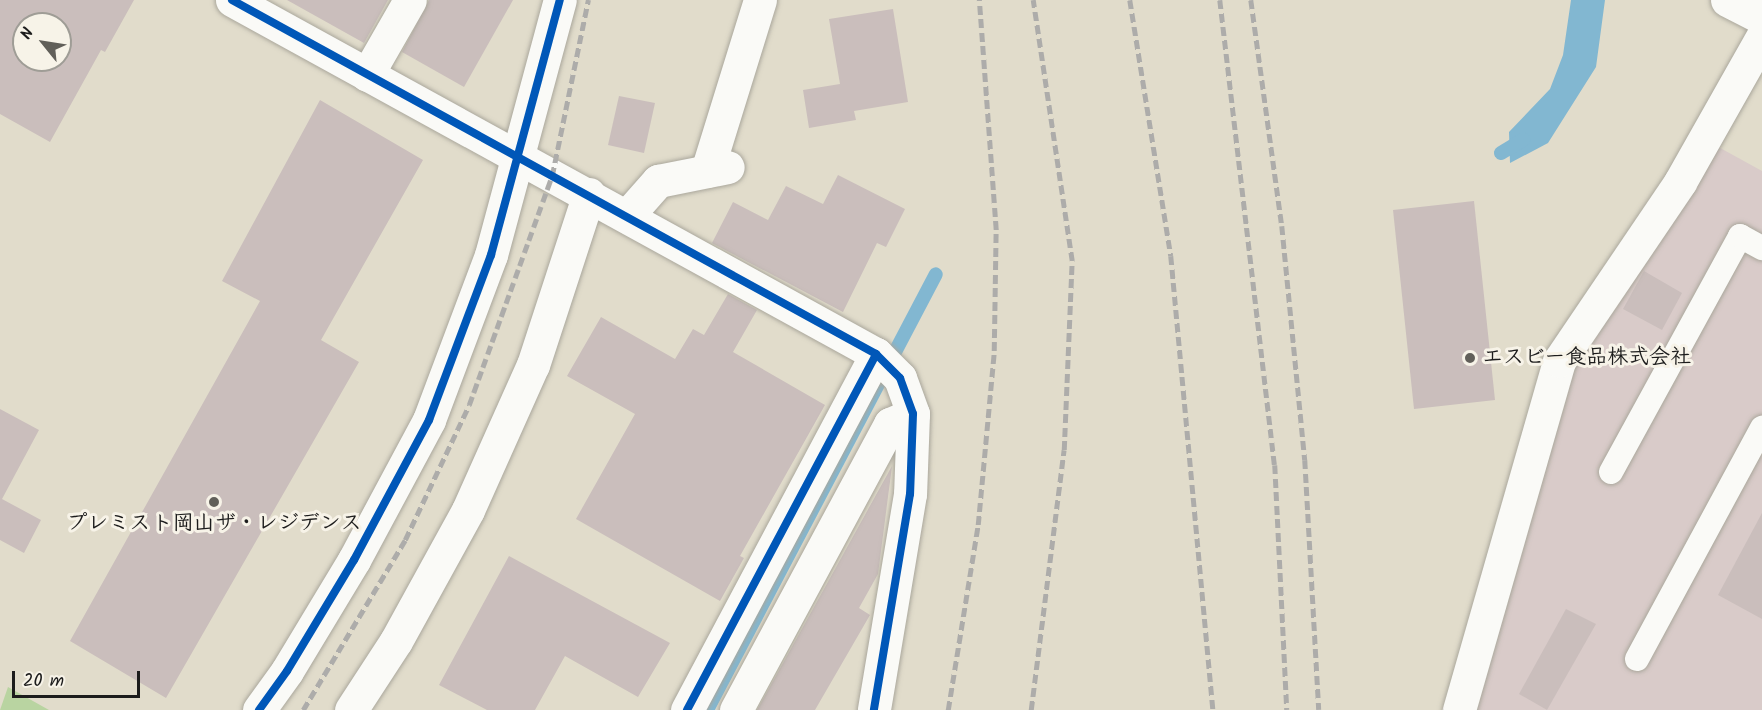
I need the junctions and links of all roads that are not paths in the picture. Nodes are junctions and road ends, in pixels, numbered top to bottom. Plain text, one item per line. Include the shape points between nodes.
1 (232, 0) edge
2 (410, 0) edge
3 (560, 0) edge
4 (760, 0) edge
5 (1727, 0) edge
6 (1762, 18) edge
7 (1762, 37) edge
8 (368, 75) junction
9 (516, 157) junction
10 (589, 194) junction
11 (627, 216) junction
12 (1762, 248) edge
13 (887, 365) junction
14 (914, 414) junction
15 (1762, 428) edge
16 (1611, 472) dead end
17 (1636, 659) dead end
18 (259, 710) edge
19 (351, 710) edge
20 (687, 710) edge
21 (736, 710) edge
22 (874, 710) edge
23 (1459, 710) edge

1 - 8 street
2 - 8 street
3 - 9 street
4 - 11 street via 719,169 658,181
5 - 6 street
7 - 23 street via 1680,182 1559,361
8 - 9 street
9 - 10 street
9 - 18 street via 491,255 429,420 354,560 288,671
10 - 11 street
10 - 19 street via 533,365 473,500 396,641
11 - 13 street
12 - 16 lane via 1740,236
13 - 14 street
13 - 20 street
14 - 21 street via 890,424
14 - 22 street via 910,494
15 - 17 lane

